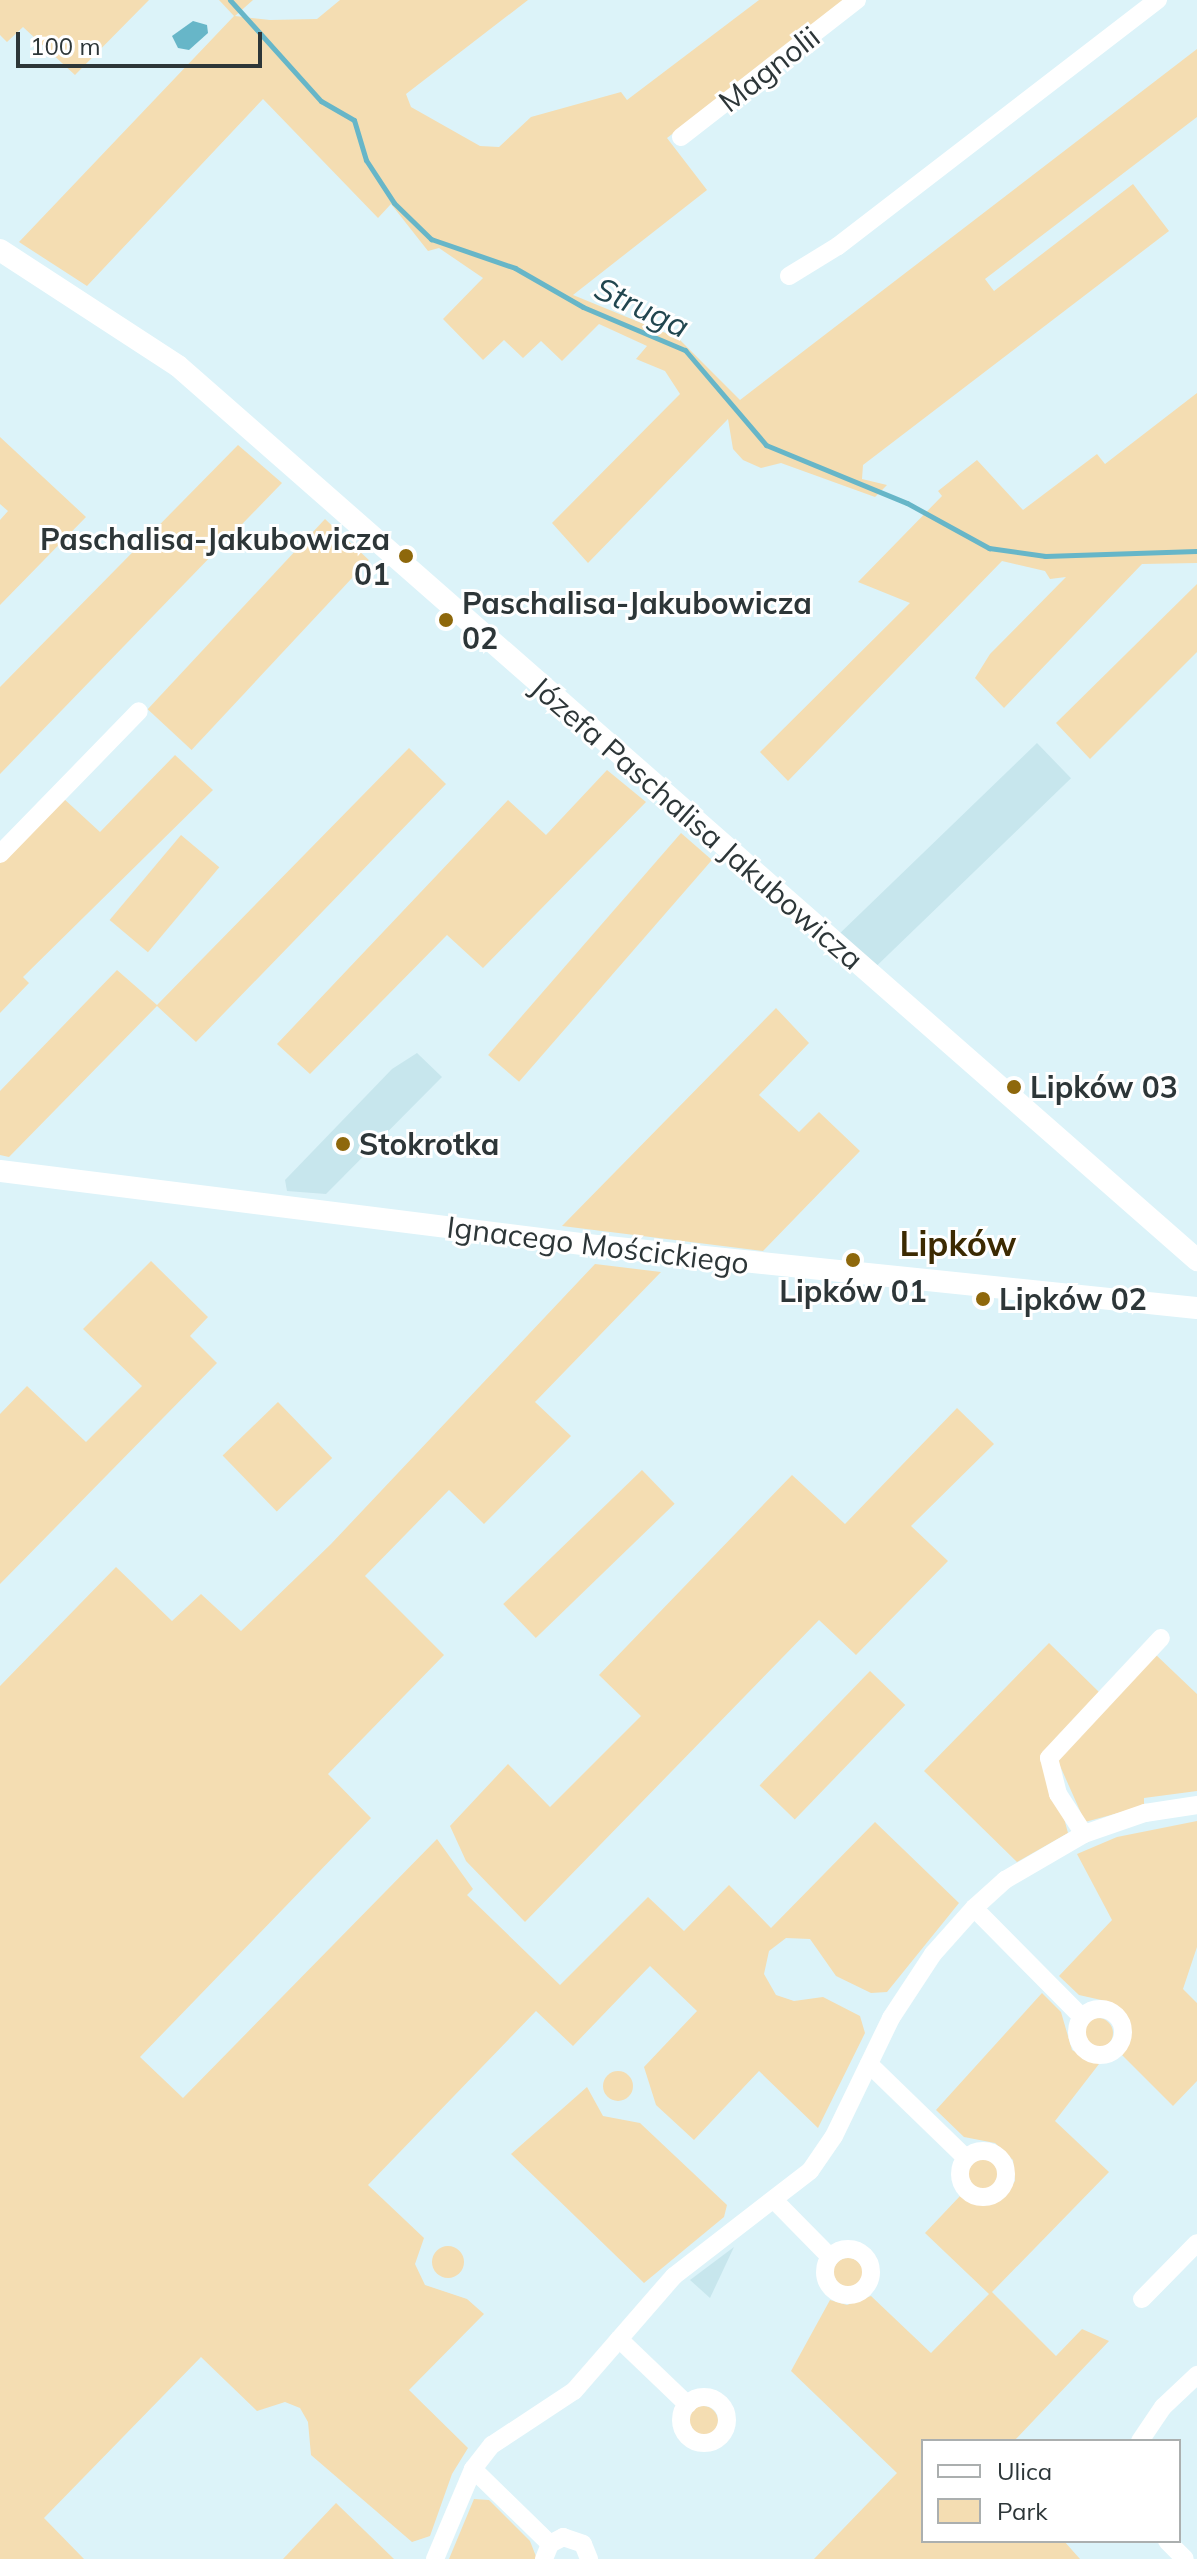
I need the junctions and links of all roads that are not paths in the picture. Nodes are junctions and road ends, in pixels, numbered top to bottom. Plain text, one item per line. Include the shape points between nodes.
1 (857, 0) edge
2 (1158, 0) edge
3 (681, 137) dead end
4 (0, 250) edge
5 (789, 276) dead end
6 (139, 711) dead end
7 (0, 854) edge
8 (0, 1171) edge
9 (1197, 1260) edge
10 (1197, 1308) edge
11 (1161, 1638) dead end
12 (1197, 1805) edge
13 (1084, 1834) junction
14 (974, 1908) junction
15 (1082, 2017) dead end
16 (869, 2064) junction
17 (966, 2158) dead end
18 (776, 2202) junction
19 (1197, 2243) edge
20 (830, 2257) dead end
21 (1142, 2299) dead end
22 (619, 2339) junction
23 (1197, 2375) edge
24 (688, 2405) dead end
25 (1141, 2439) edge
26 (473, 2469) junction
27 (1169, 2543) edge
28 (547, 2552) edge
29 (435, 2559) edge
30 (589, 2559) edge
31 (1185, 2559) edge

1 - 3 street, Magnolii
2 - 5 street via 838,246
4 - 9 street, Józefa Paschalisa Jakubowicza via 178,366
6 - 7 street
8 - 10 street, Ignacego Mościckiego via 598,1246
11 - 13 street via 1049,1758 1058,1794
12 - 13 street
13 - 14 street via 1005,1880
14 - 15 street
14 - 16 street via 933,1954
16 - 17 street
16 - 18 street via 834,2136 810,2171
18 - 20 street
18 - 22 street via 699,2254
19 - 21 street
22 - 24 street
22 - 26 street via 574,2391 511,2428
23 - 25 street via 1163,2407
26 - 28 street
26 - 29 street
27 - 31 street
28 - 30 street via 578,2540

